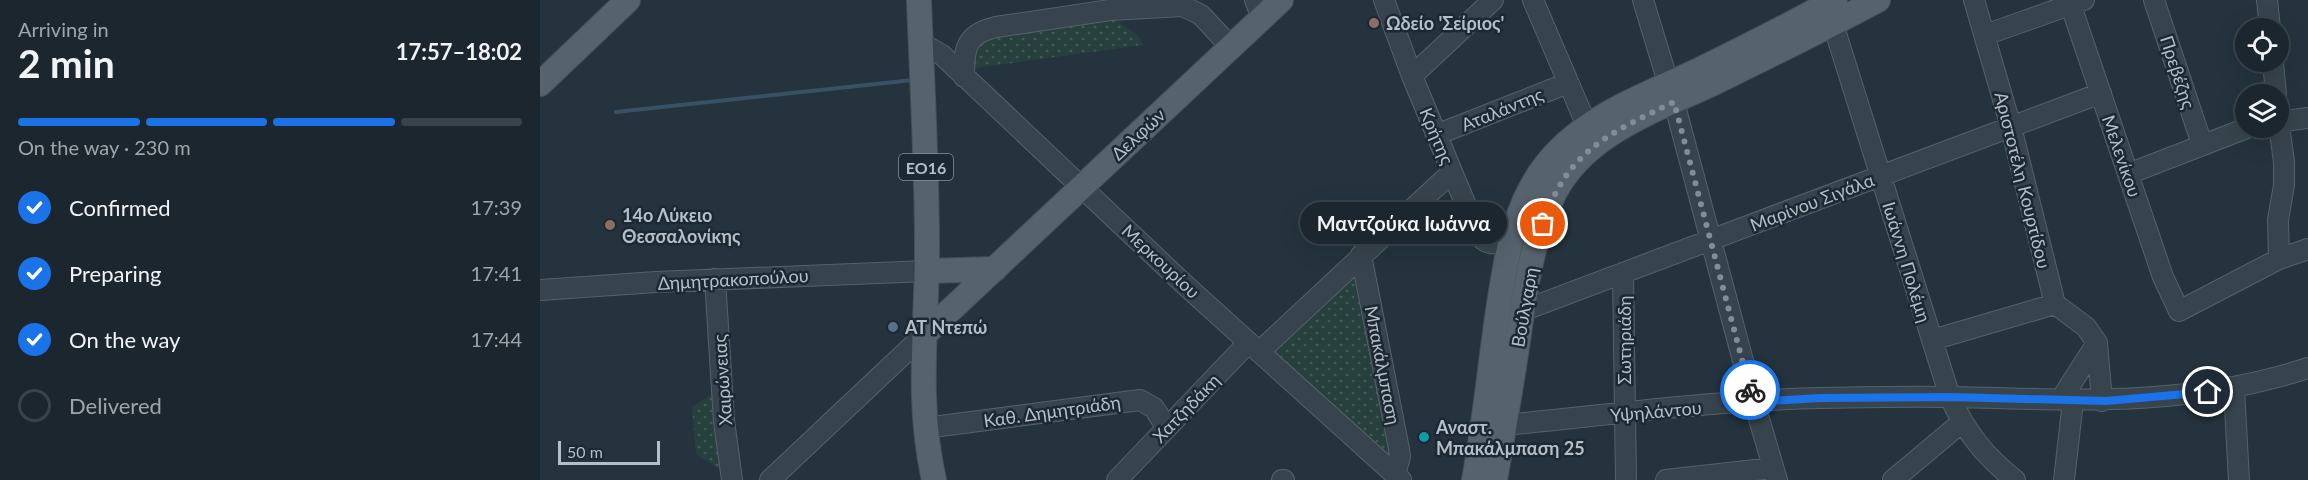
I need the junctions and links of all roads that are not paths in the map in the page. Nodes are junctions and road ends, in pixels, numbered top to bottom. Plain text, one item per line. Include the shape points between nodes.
1 (628, 0) edge
2 (919, 0) edge
3 (1281, 0) edge
4 (1384, 0) edge
5 (1493, 0) edge
6 (1533, 0) edge
7 (1643, 0) edge
8 (1878, 0) edge
9 (1974, 0) edge
10 (2154, 0) edge
11 (2267, 0) edge
12 (2075, 2) edge
13 (1109, 5) edge
14 (1824, 8) edge
15 (1259, 9) edge
16 (2269, 18) edge
17 (1985, 35) junction
18 (921, 43) junction
19 (1230, 47) junction
20 (1412, 76) junction
21 (964, 77) junction
22 (1568, 82) junction
23 (540, 84) edge
24 (1671, 93) junction
25 (2101, 93) junction
26 (2308, 117) edge
27 (2289, 120) edge
28 (1587, 126) junction
29 (2011, 127) junction
30 (2235, 132) edge
31 (1436, 135) junction
32 (2281, 138) edge
33 (2202, 144) junction
34 (1452, 172) junction
35 (2128, 174) junction
36 (1881, 176) junction
37 (1082, 187) junction
38 (1513, 237) junction
39 (1710, 240) junction
40 (2308, 249) edge
41 (1361, 255) junction
42 (2279, 259) junction
43 (995, 269) junction
44 (927, 271) junction
45 (1623, 273) junction
46 (716, 279) junction
47 (540, 290) edge
48 (2055, 304) junction
49 (1522, 311) junction
50 (925, 334) junction
51 (1932, 340) junction
52 (2097, 343) junction
53 (1254, 348) junction
54 (2308, 368) edge
55 (2234, 388) junction
56 (1950, 397) junction
57 (2073, 401) junction
58 (2102, 401) junction
59 (1754, 402) junction
60 (1624, 414) junction
61 (1961, 423) junction
62 (1505, 425) junction
63 (925, 428) junction
64 (1167, 428) junction
65 (1775, 474) edge
66 (1398, 477) edge
67 (1122, 478) edge
68 (732, 480) edge
69 (770, 480) edge
70 (934, 480) edge
71 (1474, 480) edge
72 (1495, 480) edge
73 (1626, 480) edge
74 (1666, 480) edge
75 (1893, 480) edge
76 (2015, 480) edge
77 (2064, 480) edge
78 (2239, 480) edge

1 - 23 main road
2 - 18 main road, ΕΟ16
3 - 15 main road, Δελφών
4 - 20 street, Κρήτης
5 - 20 street
6 - 22 street
7 - 24 street
8 - 14 main road, Βούλγαρη
9 - 17 street, Αριστοτέλη Κουρτίδου
10 - 33 street, Πρεβέζης
11 - 16 street
12 - 17 street
12 - 25 street, Μελενίκου
13 - 19 street via 1183,6 1202,15
13 - 21 street via 979,32 968,44
14 - 24 main road, Βούλγαρη
14 - 36 street, Ιωάννη Πολέμη
15 - 19 main road, Δελφών
17 - 29 street, Αριστοτέλη Κουρτίδου
18 - 21 street, Μερκουρίου via 942,55
18 - 44 main road, ΕΟ16
19 - 37 main road, Δελφών
20 - 31 street, Κρήτης
21 - 37 street, Μερκουρίου
22 - 28 street
22 - 31 street, Αταλάντης
24 - 28 main road, Βούλγαρη via 1608,112
24 - 39 street
24 - 49 main road, Βούλγαρη via 1588,150 1569,171 1547,211
25 - 29 street, Μαρίνου Σιγάλα
25 - 35 street, Μελενίκου
26 - 27 street
28 - 38 main road, Βούλγαρη via 1538,176
29 - 36 street, Μαρίνου Σιγάλα
29 - 48 street, Αριστοτέλη Κουρτίδου
30 - 33 street
31 - 34 street, Κρήτης
32 - 42 street via 2284,184 2278,220
33 - 35 street
34 - 38 street, Κρήτης via 1482,240 1492,244
34 - 41 street, Χατζηδάκη
35 - 42 street, Μελενίκου via 2163,277 2179,311
36 - 39 street, Μαρίνου Σιγάλα
36 - 51 street, Ιωάννη Πολέμη
37 - 43 main road, Δελφών
37 - 53 street, Μερκουρίου
38 - 71 main road, Βούλγαρη via 1502,285
39 - 45 street, Μαρίνου Σιγάλα
39 - 59 street
40 - 42 street
41 - 53 street, Χατζηδάκη
41 - 66 street, Μπακάλμπαση via 1399,449
43 - 44 main road
43 - 50 main road, Δελφών
44 - 46 street, Δημητρακοπούλου
44 - 50 main road, ΕΟ16
45 - 49 street, Μαρίνου Σιγάλα
45 - 60 street, Σωτηριάδη
46 - 47 street, Δημητρακοπούλου
46 - 68 street, Χαιρώνειας via 724,421
48 - 51 street
48 - 52 street via 2086,327
49 - 62 main road, Βούλγαρη
50 - 63 main road, ΕΟ16
50 - 69 street
51 - 56 street, Ιωάννη Πολέμη
52 - 57 street via 2065,393
52 - 58 street
53 - 64 street, Χατζηδάκη
53 - 66 street, Μερκουρίου
54 - 55 street, Υψηλάντου
55 - 58 street, Υψηλάντου
55 - 78 street
56 - 57 street, Υψηλάντου
56 - 59 street, Υψηλάντου
56 - 61 street, Ιωάννη Πολέμη
57 - 58 street, Υψηλάντου
57 - 77 street
59 - 60 street, Υψηλάντου
59 - 65 street
60 - 62 street, Υψηλάντου
60 - 73 street, Σωτηριάδη
61 - 75 street
61 - 76 street, Ιωάννη Πολέμη via 1991,460
62 - 72 main road, Βούλγαρη
63 - 64 street, Καθ. Δημητριάδη via 1140,400 1154,408
63 - 70 main road, ΕΟ16
64 - 67 street, Χατζηδάκη
65 - 74 street

